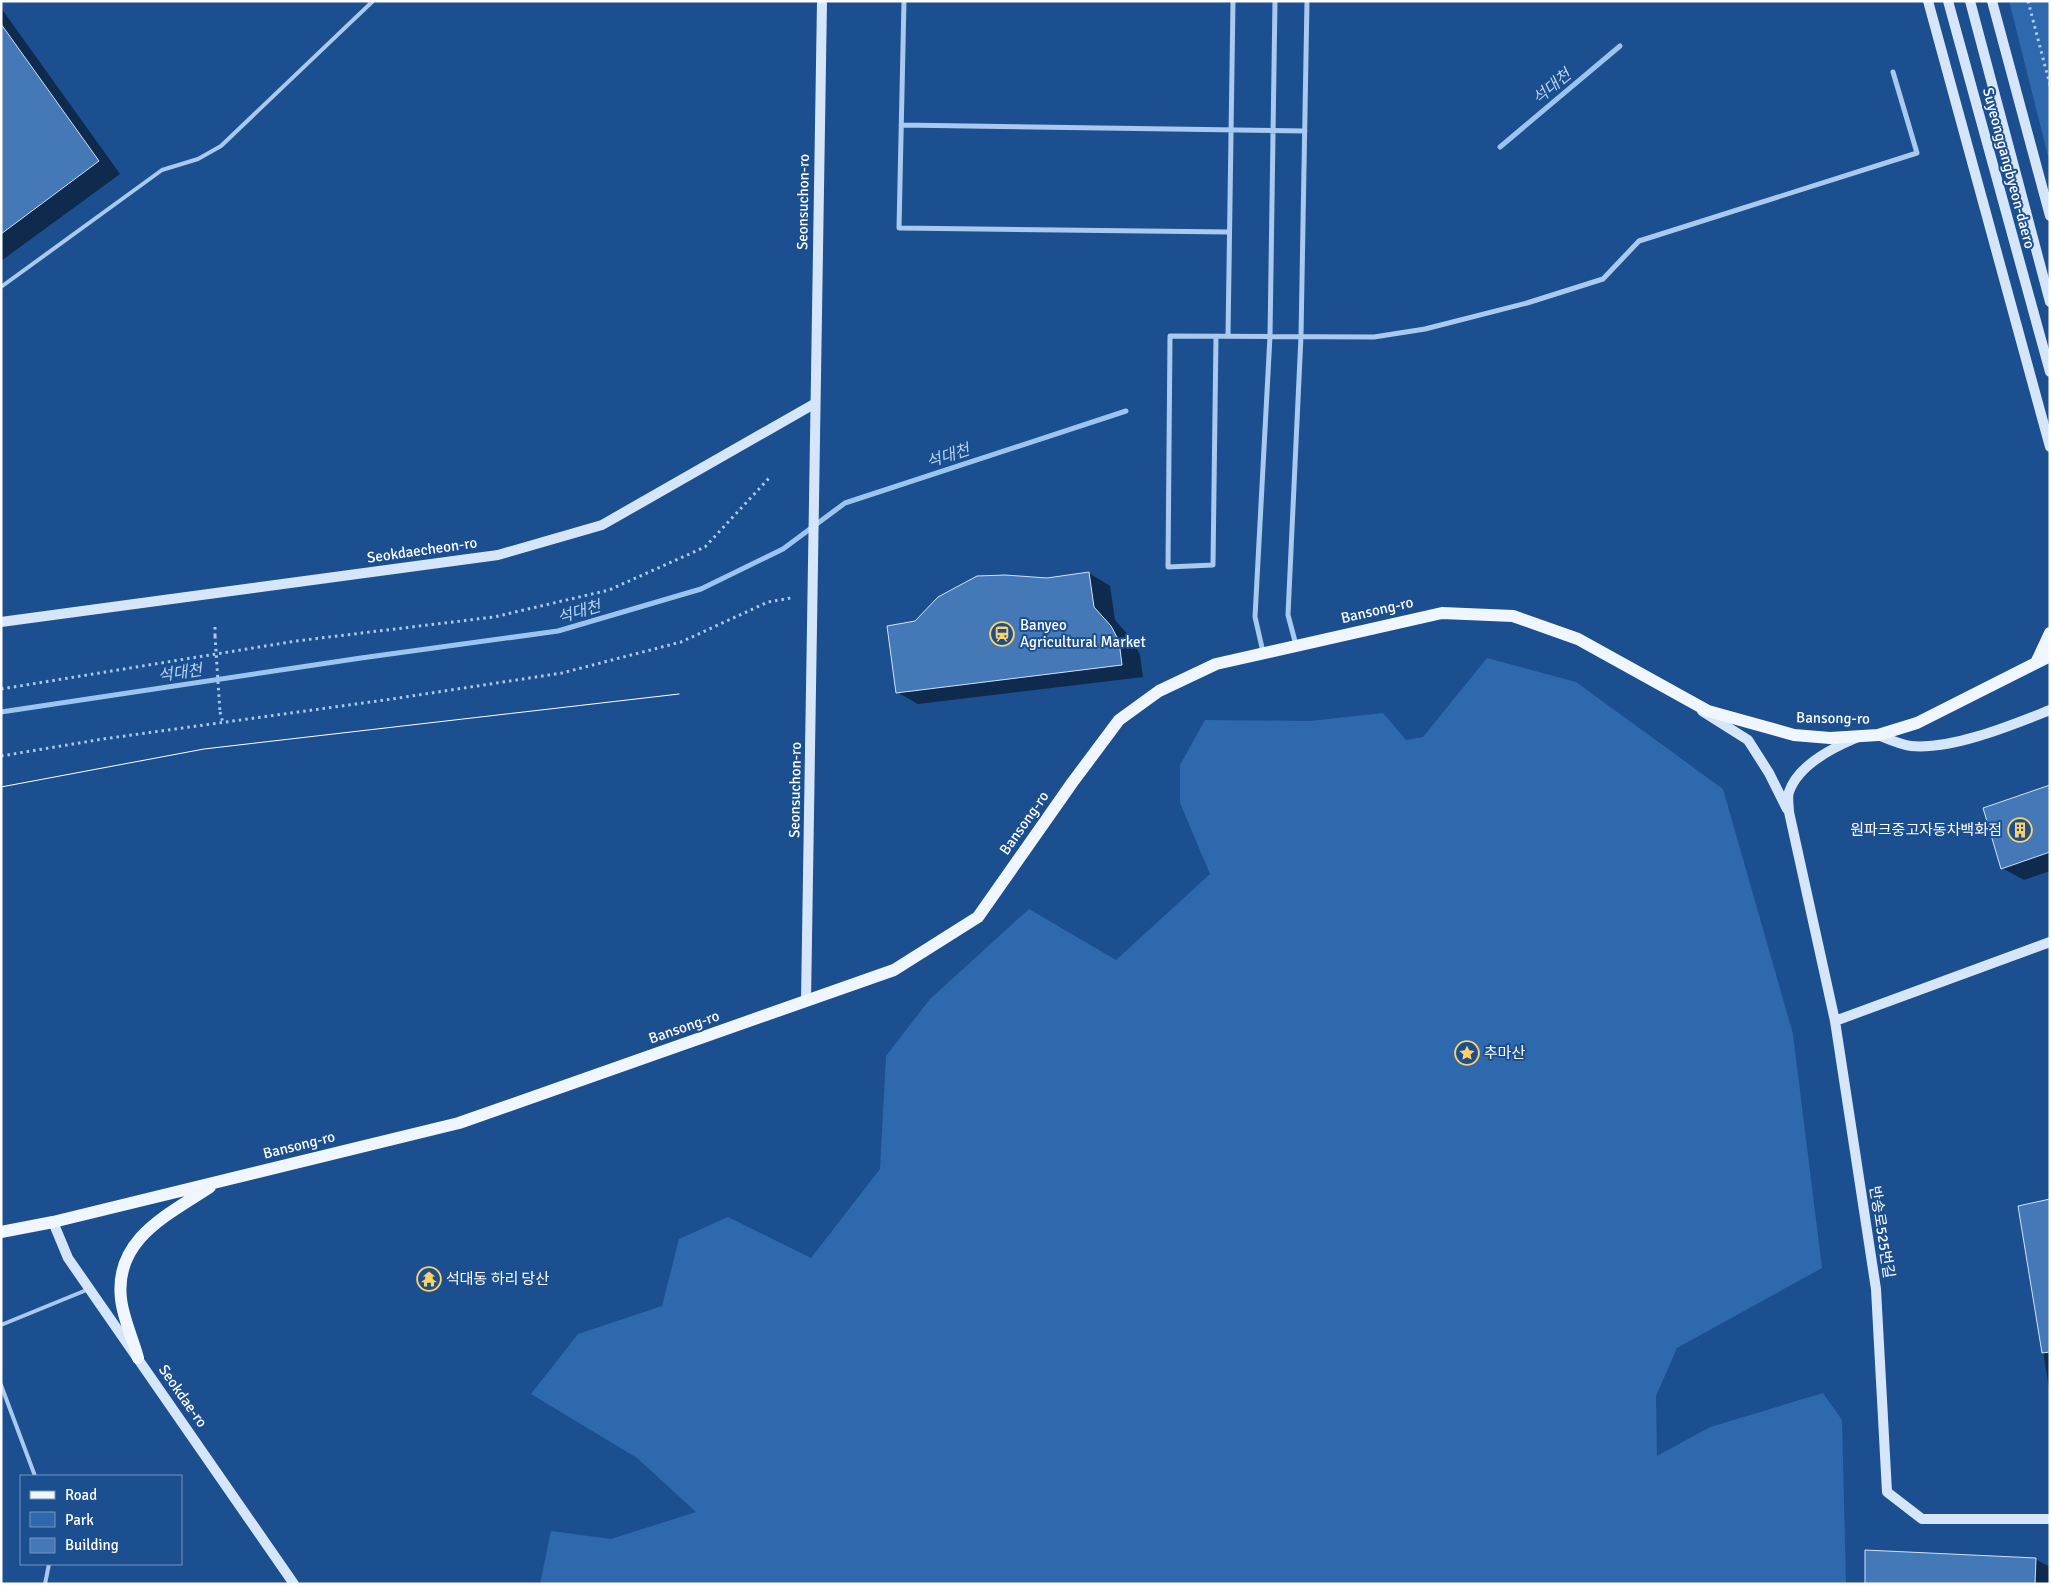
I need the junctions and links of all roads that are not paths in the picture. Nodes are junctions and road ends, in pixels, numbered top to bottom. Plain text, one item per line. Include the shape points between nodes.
1 (373, 1) edge
2 (822, 1) edge
3 (904, 1) edge
4 (1234, 1) edge
5 (1275, 1) edge
6 (1307, 1) edge
7 (1928, 1) edge
8 (1948, 1) edge
9 (1970, 1) edge
10 (1992, 1) edge
11 (1893, 72) dead end
12 (901, 124) junction
13 (1231, 130) junction
14 (1273, 130) junction
15 (1305, 131) junction
16 (2050, 216) edge
17 (1230, 232) junction
18 (1, 287) edge
19 (2050, 302) edge
20 (1216, 336) junction
21 (1228, 336) junction
22 (1270, 336) junction
23 (1301, 336) junction
24 (2050, 372) edge
25 (814, 404) junction
26 (2050, 447) edge
27 (1, 622) edge
28 (2050, 633) edge
29 (1296, 646) junction
30 (1264, 654) junction
31 (2050, 656) edge
32 (2036, 664) junction
33 (1689, 702) junction
34 (2050, 710) edge
35 (1878, 735) junction
36 (1862, 736) junction
37 (1789, 812) junction
38 (2050, 942) edge
39 (806, 1001) junction
40 (1835, 1021) junction
41 (218, 1182) junction
42 (54, 1222) junction
43 (1, 1232) edge
44 (89, 1289) junction
45 (1, 1325) edge
46 (138, 1358) junction
47 (1, 1385) edge
48 (35, 1475) edge
49 (2050, 1519) edge
50 (49, 1565) edge
51 (45, 1584) edge
52 (294, 1584) edge

1 - 18 lane via 221,146 198,159 162,170
2 - 25 main road, Seonsuchon-ro
3 - 12 street
4 - 13 street
5 - 14 street
6 - 15 street
7 - 26 main road
8 - 24 main road, Suyeonggangbyeon-daero
9 - 19 main road, Suyeonggangbyeon-daero
10 - 16 main road
11 - 23 street via 1917,153 1639,241 1603,279 1527,303 1374,337
12 - 13 street
12 - 17 street via 899,228
13 - 14 street
13 - 17 street
14 - 15 street
14 - 22 street
15 - 23 street
17 - 21 street
20 - 20 street via 1213,565 1168,567 1170,336
20 - 21 street
21 - 22 street
22 - 23 street
22 - 30 street via 1254,617
23 - 29 street via 1288,615
25 - 27 main road, Seokdaecheon-ro via 602,525 498,555
25 - 39 main road, Seonsuchon-ro
28 - 32 main road
29 - 30 main road, Bansong-ro
29 - 33 main road, Bansong-ro via 1442,613 1513,616 1578,639
30 - 39 main road, Bansong-ro via 1216,664 1159,691 1119,720 978,917 894,970
31 - 32 main road, Bansong-ro
32 - 35 main road, Bansong-ro via 1917,723
33 - 36 main road, Bansong-ro via 1708,711 1794,735
33 - 37 main road via 1748,740
34 - 35 main road via 1957,742 1911,746
35 - 36 main road, Bansong-ro
36 - 37 main road via 1824,754 1798,775 1789,793
37 - 40 main road, 반송로525번길
38 - 40 main road
39 - 41 main road, Bansong-ro via 459,1123
40 - 49 main road, 반송로525번길 via 1876,1289 1887,1492 1922,1518
41 - 42 main road, Bansong-ro
41 - 46 main road via 148,1229 127,1256 121,1299
42 - 43 main road, Bansong-ro
42 - 44 main road, Seokdae-ro via 68,1258
44 - 45 lane
44 - 46 main road, Seokdae-ro
46 - 52 main road, Seokdae-ro
47 - 48 lane
50 - 51 lane

